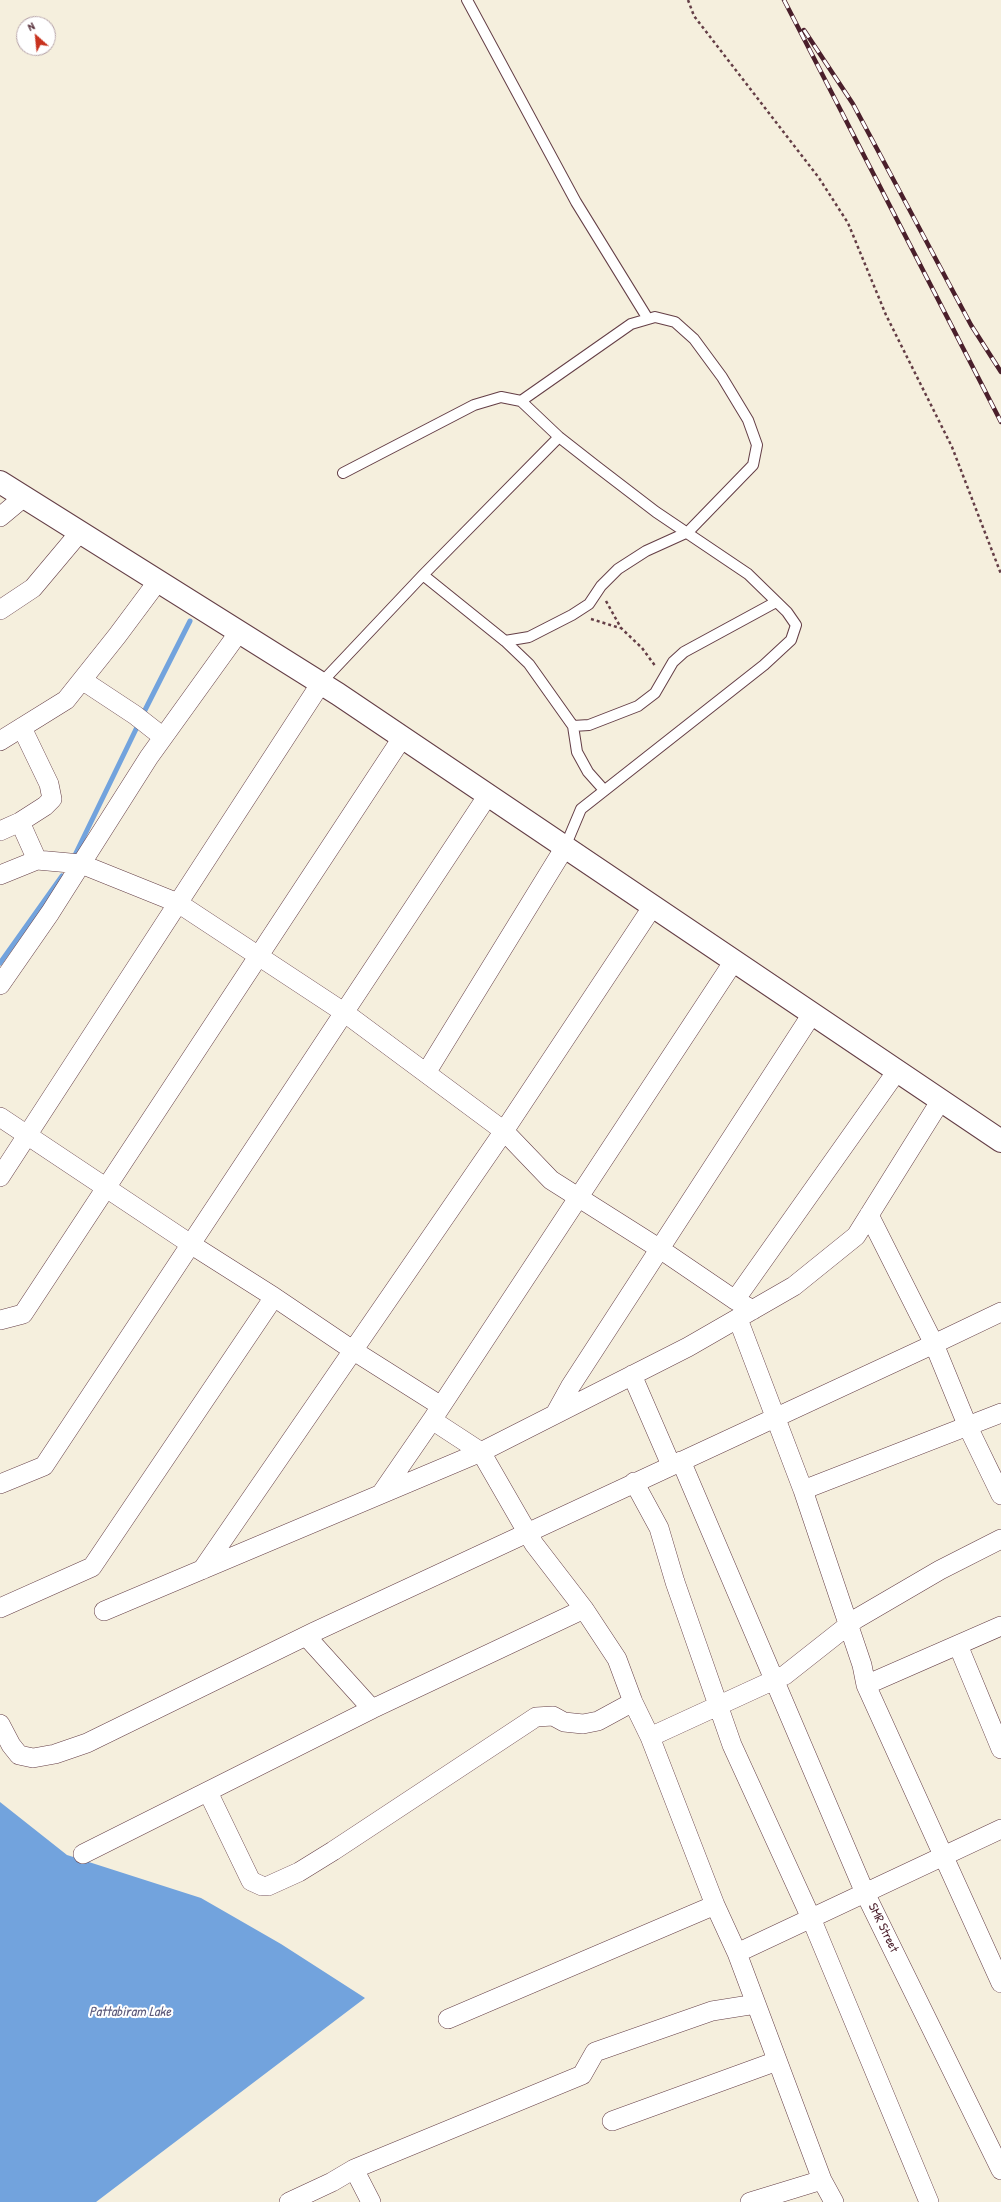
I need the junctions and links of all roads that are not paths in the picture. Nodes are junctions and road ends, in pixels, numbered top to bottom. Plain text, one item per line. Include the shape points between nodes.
1 (467, 0) edge
2 (648, 319) junction
3 (522, 401) junction
4 (558, 437) junction
5 (342, 473) dead end
6 (0, 482) edge
7 (24, 497) junction
8 (0, 518) edge
9 (80, 532) junction
10 (688, 532) junction
11 (423, 575) junction
12 (158, 581) junction
13 (776, 602) junction
14 (0, 610) edge
15 (239, 632) junction
16 (505, 641) junction
17 (82, 680) junction
18 (321, 684) junction
19 (573, 726) junction
20 (22, 728) junction
21 (157, 732) junction
22 (402, 738) junction
23 (0, 741) edge
24 (604, 790) junction
25 (488, 796) junction
26 (20, 822) junction
27 (0, 831) edge
28 (565, 847) junction
29 (37, 860) junction
30 (81, 864) junction
31 (0, 875) edge
32 (178, 903) junction
33 (653, 906) junction
34 (258, 956) junction
35 (734, 961) junction
36 (0, 985) edge
37 (345, 1013) junction
38 (812, 1014) junction
39 (898, 1071) junction
40 (426, 1073) junction
41 (941, 1100) junction
42 (0, 1117) edge
43 (504, 1130) junction
44 (27, 1136) junction
45 (1001, 1140) edge
46 (0, 1177) edge
47 (105, 1187) junction
48 (578, 1197) junction
49 (869, 1215) junction
50 (192, 1245) junction
51 (660, 1248) junction
52 (274, 1297) junction
53 (735, 1300) junction
54 (1001, 1312) edge
55 (745, 1314) junction
56 (0, 1320) edge
57 (934, 1344) junction
58 (354, 1351) junction
59 (632, 1375) junction
60 (437, 1413) junction
61 (1001, 1413) edge
62 (554, 1414) junction
63 (776, 1417) junction
64 (968, 1427) junction
65 (481, 1452) junction
66 (676, 1463) junction
67 (634, 1482) junction
68 (0, 1484) edge
69 (803, 1490) junction
70 (381, 1494) junction
71 (1001, 1495) edge
72 (527, 1532) junction
73 (1001, 1539) edge
74 (202, 1570) junction
75 (0, 1608) edge
76 (584, 1609) junction
77 (104, 1611) dead end
78 (848, 1626) junction
79 (1001, 1626) edge
80 (306, 1636) junction
81 (958, 1645) junction
82 (774, 1681) junction
83 (866, 1686) junction
84 (633, 1702) junction
85 (718, 1706) junction
86 (372, 1709) junction
87 (0, 1724) edge
88 (650, 1737) junction
89 (1001, 1749) edge
90 (208, 1792) junction
91 (1001, 1829) edge
92 (83, 1854) dead end
93 (942, 1857) junction
94 (865, 1893) junction
95 (715, 1905) junction
96 (811, 1918) junction
97 (736, 1953) junction
98 (1001, 1983) edge
99 (756, 2004) junction
100 (448, 2019) dead end
101 (777, 2061) junction
102 (612, 2121) dead end
103 (354, 2169) junction
104 (1001, 2170) edge
105 (822, 2180) junction
106 (289, 2202) edge
107 (371, 2202) edge
108 (750, 2202) edge
109 (834, 2202) edge
110 (929, 2202) edge

1 - 2 lane via 576,202
2 - 3 lane via 631,324
2 - 10 lane via 655,317 675,322 694,339 722,377 748,420 757,445 753,465
3 - 4 lane
3 - 5 lane via 501,397 474,405
4 - 10 lane via 656,512
4 - 11 lane
6 - 7 main road
7 - 8 street
7 - 9 main road
9 - 12 main road
9 - 14 street via 33,588
10 - 13 lane via 748,574
10 - 16 lane via 646,551 618,569 601,586 589,604 577,612 529,637
11 - 16 lane
11 - 18 lane
12 - 15 main road
12 - 17 street
13 - 19 lane via 684,652 673,662 655,693 638,706 589,725
13 - 24 lane via 796,625 792,640 764,665
15 - 18 main road
15 - 21 street
16 - 19 lane via 529,664
17 - 20 street via 66,700
17 - 21 street
18 - 22 main road
18 - 32 street
19 - 24 lane via 577,752 588,772
20 - 23 street
20 - 26 street via 52,794 52,800
21 - 30 street
22 - 25 main road
22 - 34 street
24 - 28 lane via 581,809
25 - 28 main road
25 - 37 street
26 - 27 street
26 - 29 street
28 - 33 main road
28 - 40 street
29 - 30 street
29 - 31 street
30 - 32 street
30 - 36 street
32 - 34 street
32 - 44 street
33 - 35 main road
33 - 43 street
34 - 37 street
34 - 47 street
35 - 38 main road
35 - 48 street
37 - 40 street
37 - 50 street
38 - 39 main road
38 - 51 street
39 - 41 main road
39 - 53 street
40 - 43 street
41 - 45 main road
41 - 49 street
42 - 44 street
43 - 48 street via 551,1180
43 - 58 street
44 - 46 street
44 - 47 street
47 - 50 street
47 - 56 street via 23,1314
48 - 51 street
48 - 60 street
49 - 55 street via 856,1236 794,1286
49 - 57 street
50 - 52 street
50 - 68 street via 44,1466
51 - 53 street
51 - 62 street
52 - 58 street
52 - 75 street via 92,1567
53 - 55 street
54 - 57 street
55 - 59 street
55 - 63 street
57 - 63 street
57 - 64 street
58 - 60 street
58 - 74 street
59 - 62 street
59 - 66 street, SMR Street
60 - 65 street
60 - 70 street
61 - 64 street
62 - 65 street
63 - 66 street
63 - 69 street
64 - 69 street
64 - 71 street
65 - 70 street
65 - 72 street
66 - 67 street
66 - 82 street, SMR Street
67 - 72 street
67 - 85 street via 659,1528
69 - 78 street
70 - 74 street
72 - 76 street
72 - 80 street
73 - 78 street via 940,1570
74 - 77 street
76 - 84 street via 617,1659
76 - 86 street
78 - 82 street via 785,1676
78 - 83 street via 862,1665
79 - 81 street
80 - 86 street
80 - 87 street via 87,1743 55,1754 33,1758 19,1756
81 - 83 street
81 - 89 street
82 - 85 street
82 - 94 street, SMR Street
83 - 93 street
84 - 88 street
84 - 90 street via 598,1721 583,1724 564,1722 552,1716 536,1717 333,1851 299,1872 268,1886 251,1881
85 - 88 street
85 - 96 street via 732,1745
86 - 90 street
88 - 95 street
90 - 92 street
91 - 93 street
93 - 94 street
93 - 98 street
94 - 96 street
94 - 104 street, SMR Street
95 - 97 street
95 - 100 street
96 - 97 street
96 - 110 street
97 - 99 street
99 - 101 street
99 - 103 street via 712,2011 595,2052 582,2074
101 - 102 street
101 - 105 street
103 - 106 street
103 - 107 street
105 - 108 street
105 - 109 street

